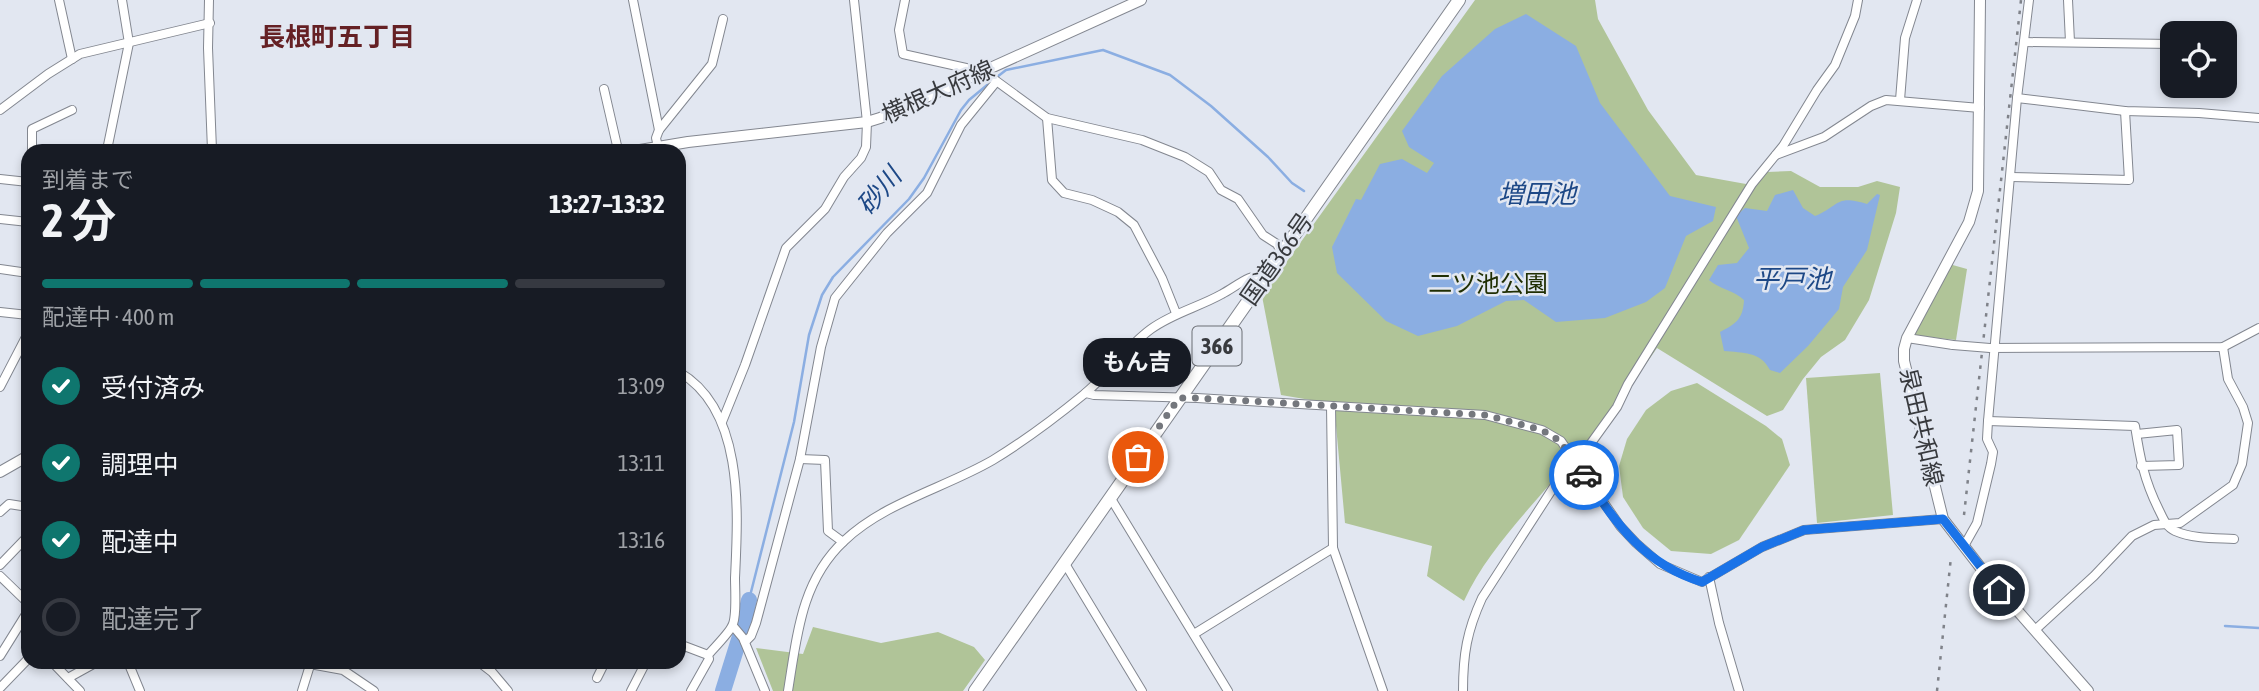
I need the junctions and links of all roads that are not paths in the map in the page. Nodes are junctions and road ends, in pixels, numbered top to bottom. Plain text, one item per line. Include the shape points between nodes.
1 (59, 0) edge
2 (122, 0) edge
3 (209, 0) edge
4 (634, 0) edge
5 (854, 0) edge
6 (905, 0) edge
7 (1141, 0) edge
8 (1459, 0) edge
9 (1858, 0) edge
10 (1917, 0) edge
11 (1980, 0) edge
12 (2029, 0) edge
13 (2068, 0) edge
14 (723, 19) dead end
15 (210, 23) junction
16 (2070, 42) junction
17 (129, 43) junction
18 (2024, 43) junction
19 (2160, 44) edge
20 (72, 59) junction
21 (984, 72) junction
22 (996, 82) junction
23 (604, 89) dead end
24 (2017, 98) junction
25 (1900, 100) junction
26 (1980, 108) junction
27 (0, 110) edge
28 (72, 110) dead end
29 (2125, 111) junction
30 (1047, 118) junction
31 (2259, 118) edge
32 (867, 122) junction
33 (659, 130) junction
34 (32, 144) edge
35 (108, 144) edge
36 (212, 144) edge
37 (617, 144) edge
38 (653, 144) edge
39 (686, 145) edge
40 (1773, 157) junction
41 (2011, 177) junction
42 (0, 179) edge
43 (21, 181) edge
44 (0, 219) edge
45 (21, 221) edge
46 (1281, 252) junction
47 (0, 269) edge
48 (21, 272) edge
49 (1265, 276) junction
50 (0, 312) edge
51 (1176, 313) junction
52 (21, 314) edge
53 (2259, 328) edge
54 (1907, 338) junction
55 (21, 346) edge
56 (2223, 347) junction
57 (1992, 348) junction
58 (686, 377) edge
59 (0, 387) edge
60 (1086, 393) junction
61 (1179, 398) junction
62 (1331, 406) junction
63 (1988, 421) junction
64 (722, 422) junction
65 (2137, 434) junction
66 (800, 459) junction
67 (21, 460) edge
68 (1574, 460) junction
69 (2141, 467) junction
70 (0, 472) edge
71 (1110, 497) junction
72 (21, 506) edge
73 (0, 512) edge
74 (1943, 519) junction
75 (2166, 523) junction
76 (2234, 539) dead end
77 (843, 541) junction
78 (21, 543) edge
79 (1964, 546) junction
80 (1333, 548) junction
81 (1064, 562) junction
82 (0, 565) edge
83 (0, 576) edge
84 (1709, 578) junction
85 (21, 596) edge
86 (21, 622) edge
87 (733, 626) junction
88 (2035, 630) junction
89 (1194, 634) junction
90 (744, 640) junction
91 (686, 647) edge
92 (708, 655) junction
93 (0, 656) edge
94 (21, 666) edge
95 (59, 669) edge
96 (84, 669) edge
97 (131, 669) edge
98 (309, 669) edge
99 (338, 669) edge
100 (488, 669) edge
101 (602, 669) edge
102 (642, 669) edge
103 (68, 678) junction
104 (597, 678) dead end
105 (362, 687) edge
106 (0, 688) edge
107 (80, 691) edge
108 (139, 691) edge
109 (302, 691) edge
110 (374, 691) edge
111 (508, 691) edge
112 (631, 691) edge
113 (691, 691) edge
114 (765, 691) edge
115 (788, 691) edge
116 (975, 691) edge
117 (1142, 691) edge
118 (1228, 691) edge
119 (1383, 691) edge
120 (1464, 691) edge
121 (1739, 691) edge
122 (2088, 691) edge

1 - 20 street
2 - 17 street
3 - 15 street
4 - 33 street
5 - 32 street
6 - 21 street via 899,30 903,54
7 - 21 main road, 横根大府線
8 - 46 highway, 国道366号 / 366
9 - 40 street via 1835,65
10 - 25 street via 1905,38
11 - 26 main road, 泉田共和線
12 - 18 street
13 - 16 street
14 - 33 street via 712,64
15 - 17 street
15 - 36 street
16 - 18 street
16 - 19 street
17 - 20 street
17 - 35 street
18 - 24 street
20 - 27 street
21 - 22 street
21 - 32 main road, 横根大府線
22 - 30 street
22 - 66 street via 961,125 927,193 887,233 835,298
23 - 37 street
24 - 29 street
24 - 41 street
25 - 26 street
25 - 40 street via 1871,106 1824,137
26 - 54 main road, 泉田共和線 via 1978,191 1969,222
28 - 34 street via 32,129
29 - 31 street
29 - 41 street via 2129,180
30 - 46 street via 1142,140 1185,157 1209,172 1221,190 1238,199
30 - 51 street via 1052,180 1064,193 1092,200 1134,225
32 - 39 main road, 横根大府線
32 - 64 street via 861,158 825,209 786,248
33 - 38 street
40 - 68 street via 1717,237 1617,407 1581,457
41 - 57 street
42 - 43 street
44 - 45 street
46 - 49 highway, 国道366号 / 366
47 - 48 street
49 - 51 street via 1255,276
49 - 61 highway, 国道366号 / 366
50 - 52 street
51 - 60 street via 1132,344
53 - 56 street
54 - 57 street, bridge
54 - 74 main road, 泉田共和線 via 1904,361
55 - 59 street
56 - 57 street
56 - 75 street via 2228,379 2248,423 2242,464 2233,485 2180,523
57 - 63 street
58 - 64 street via 710,400
60 - 61 street
60 - 77 street via 992,461 875,518
61 - 62 street
61 - 71 highway, 国道366号 / 366
62 - 68 street via 1485,415 1542,430 1560,441
62 - 80 street
63 - 65 street via 2135,426
63 - 79 street via 1992,464 1977,523
64 - 87 street via 738,502
65 - 69 street
65 - 69 street via 2177,430 2179,465
66 - 77 street via 825,460 828,531
66 - 90 street via 756,622 751,636
67 - 70 main road
68 - 84 street via 1620,526 1660,564 1702,582
68 - 120 street via 1482,597 1463,658
69 - 75 street
71 - 81 highway, 国道366号 / 366
71 - 89 street
72 - 73 street via 9,504
74 - 79 main road, 泉田共和線
74 - 84 street via 1804,530 1762,547
75 - 76 street via 2172,530 2200,538
75 - 88 street via 2132,536
77 - 115 street via 814,578 806,598
78 - 82 street
79 - 88 main road, 泉田共和線
80 - 89 street
80 - 119 street
81 - 116 highway, 国道366号 / 366
81 - 117 street
83 - 85 street
84 - 121 street
86 - 93 street
87 - 90 street
87 - 92 street
88 - 122 main road, 泉田共和線
89 - 118 street
90 - 114 street
91 - 92 street
92 - 113 street
94 - 106 street
95 - 103 street
96 - 103 street
97 - 108 street
98 - 109 street
99 - 105 street
100 - 111 street
101 - 104 street
102 - 112 street
103 - 107 street
105 - 110 street

